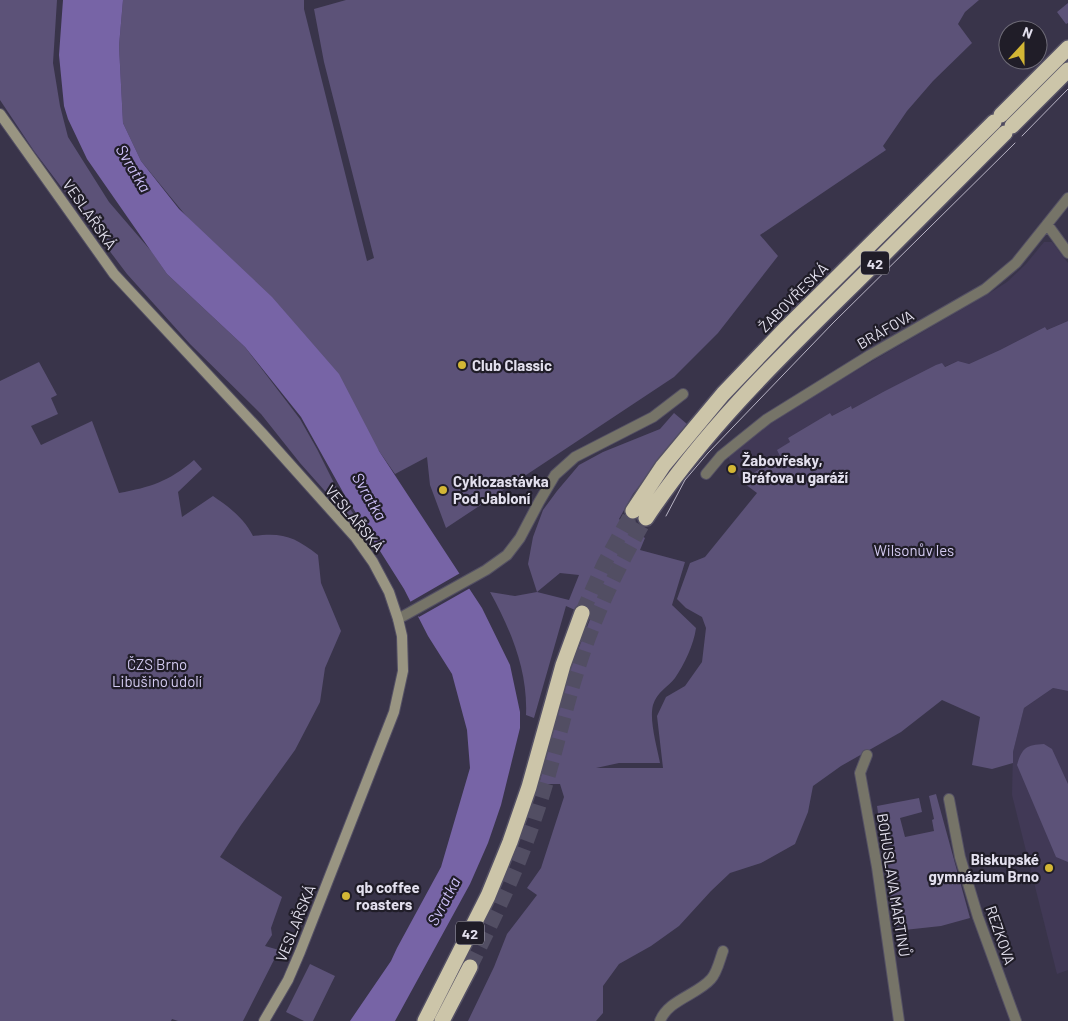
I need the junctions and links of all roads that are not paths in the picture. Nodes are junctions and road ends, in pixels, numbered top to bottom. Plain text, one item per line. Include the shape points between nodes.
1 (1068, 48) edge
2 (1068, 70) edge
3 (0, 114) edge
4 (1003, 124) junction
5 (1068, 198) edge
6 (1047, 224) junction
7 (1068, 253) edge
8 (683, 394) dead end
9 (706, 474) dead end
10 (640, 515) tunnel mouth
11 (582, 613) tunnel mouth
12 (398, 619) junction
13 (867, 755) dead end
14 (948, 799) dead end
15 (723, 951) dead end
16 (470, 967) tunnel mouth
17 (264, 1021) edge
18 (425, 1021) edge
19 (442, 1021) edge
20 (660, 1021) edge
21 (898, 1021) edge
22 (1016, 1021) edge

1 - 4 highway, 42
2 - 4 highway, 42
3 - 12 street, VESLAŘSKÁ via 114,274 356,538 389,592
4 - 10 highway, 42 via 745,394
5 - 6 street, BRÁFOVA
6 - 7 street
6 - 9 street, BRÁFOVA via 1016,263 985,289 767,419 721,456
8 - 12 street via 653,417 575,457 556,475 515,546 494,565
11 - 18 highway, 42 via 510,842 488,896
12 - 17 street, VESLAŘSKÁ via 404,671 394,712 300,952
13 - 21 street, BOHUSLAVA MARTINŮ via 860,772
14 - 22 street, REZKOVA via 978,917
15 - 20 street via 712,979 670,1008
16 - 19 highway, 42

